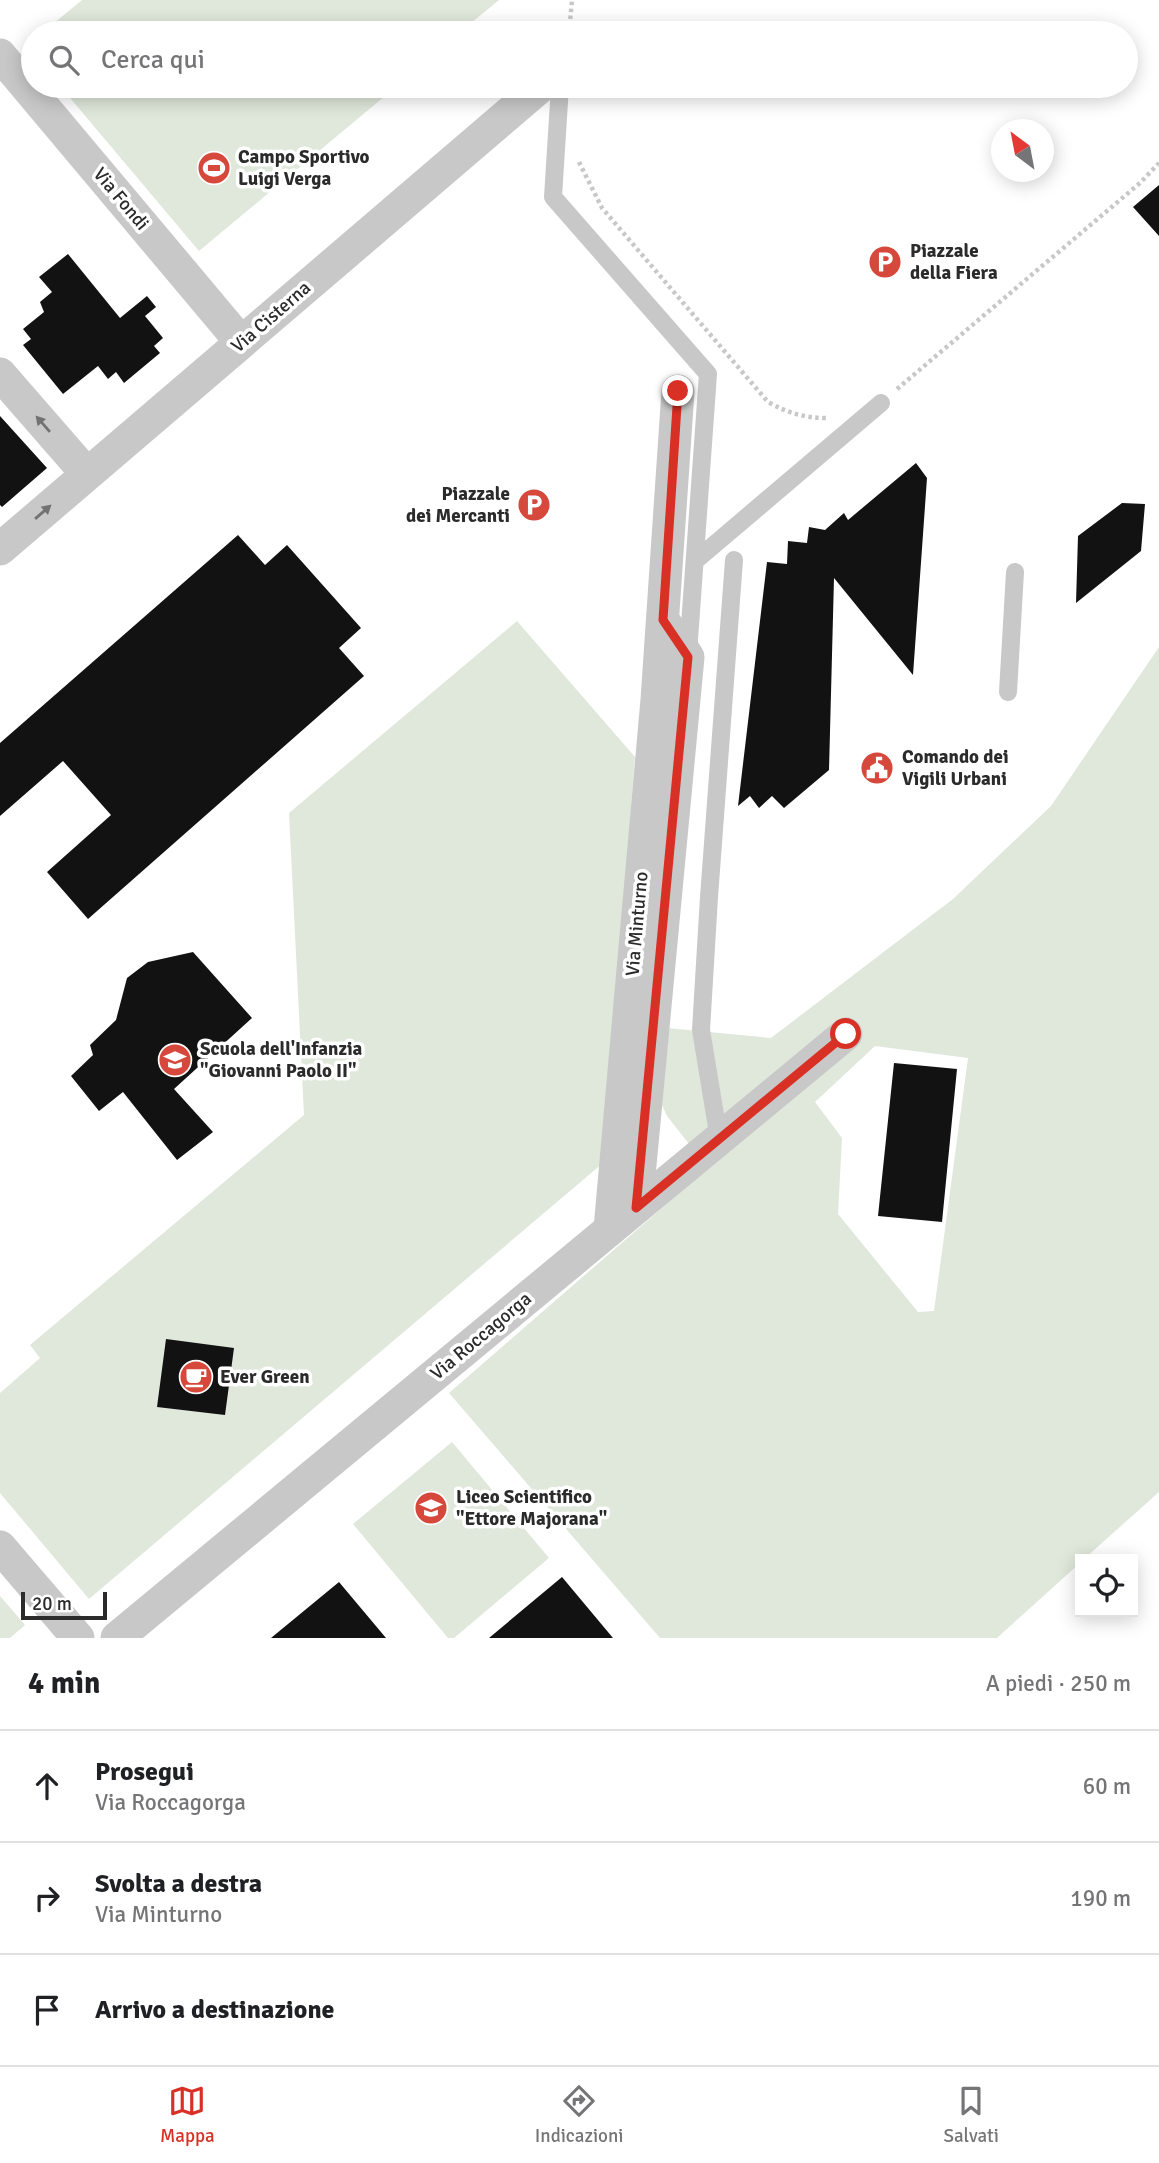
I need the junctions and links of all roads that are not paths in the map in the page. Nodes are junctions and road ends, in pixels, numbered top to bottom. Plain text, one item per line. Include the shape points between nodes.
1 (0, 55) edge
2 (21, 80) edge
3 (36, 98) edge
4 (527, 98) edge
5 (559, 98) edge
6 (241, 342) junction
7 (0, 374) edge
8 (678, 391) dead end
9 (881, 403) road end
10 (87, 474) junction
11 (0, 549) edge
12 (734, 560) dead end
13 (695, 561) junction
14 (1015, 572) dead end
15 (663, 620) junction
16 (688, 657) junction
17 (1008, 692) dead end
18 (846, 1034) dead end
19 (719, 1139) junction
20 (636, 1208) junction
21 (610, 1229) junction
22 (0, 1547) edge
23 (78, 1638) edge
24 (117, 1638) edge

1 - 2 street, Via Fondi
3 - 6 street, Via Fondi
4 - 6 street, Via Cisterna
5 - 13 lane via 553,197 708,374
6 - 10 street, Via Cisterna
10 -> 7 street
8 - 15 street, Via Minturno
9 - 13 lane
11 -> 10 street, Via Cisterna
12 - 19 lane via 701,1030
13 - 16 lane
14 - 17 lane
15 - 16 street
15 - 21 street, Via Minturno
16 - 20 street, Via Minturno
18 - 19 street, Via Roccagorga
19 - 20 street, Via Roccagorga
20 - 21 street, Via Roccagorga
21 - 24 street, Via Roccagorga
22 - 23 street

